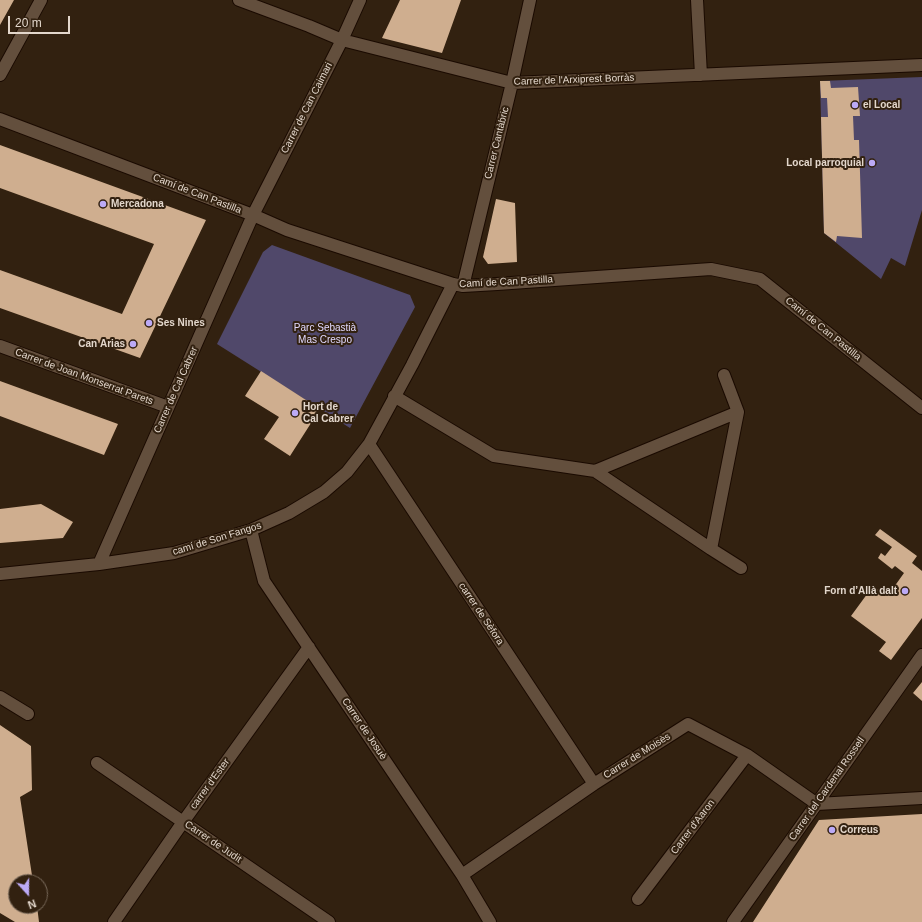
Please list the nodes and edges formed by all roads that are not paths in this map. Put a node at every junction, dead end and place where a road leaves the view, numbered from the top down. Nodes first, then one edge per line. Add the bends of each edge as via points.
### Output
1 (41, 0) edge
2 (239, 0) edge
3 (360, 0) edge
4 (530, 0) edge
5 (697, 0) edge
6 (342, 40) junction
7 (922, 65) edge
8 (0, 75) edge
9 (701, 75) junction
10 (512, 83) junction
11 (0, 119) edge
12 (253, 215) junction
13 (458, 285) junction
14 (0, 346) edge
15 (724, 376) dead end
16 (394, 396) junction
17 (168, 407) junction
18 (922, 408) edge
19 (738, 412) junction
20 (369, 444) junction
21 (595, 471) junction
22 (251, 530) junction
23 (711, 549) junction
24 (99, 564) junction
25 (741, 568) dead end
26 (0, 574) edge
27 (309, 647) junction
28 (922, 655) edge
29 (0, 697) edge
30 (28, 714) dead end
31 (747, 755) junction
32 (97, 763) dead end
33 (594, 784) junction
34 (922, 798) edge
35 (817, 804) junction
36 (183, 822) junction
37 (462, 875) junction
38 (638, 899) dead end
39 (114, 922) edge
40 (329, 922) edge
41 (490, 922) edge
42 (733, 922) edge

1 - 8 street
2 - 6 street, Carrer de l'Arxiprest Borràs
3 - 6 street, Carrer de Can Caimari
4 - 10 street, Carrer Cantàbric
5 - 9 street
6 - 10 street, Carrer de l'Arxiprest Borràs
6 - 12 street, Carrer de Can Caimari
7 - 9 street, Carrer de l'Arxiprest Borràs
9 - 10 street, Carrer de l'Arxiprest Borràs
10 - 13 street, Carrer Cantàbric
11 - 12 street, Camí de Can Pastilla
12 - 13 street, Camí de Can Pastilla via 287,230
12 - 17 street, Carrer de Cal Cabrer
13 - 16 street, camí de Son Fangos
13 - 18 street, Camí de Can Pastilla via 711,268 760,279
14 - 17 street, Carrer de Joan Monserrat Parets
15 - 19 street
16 - 20 street, camí de Son Fangos
16 - 21 street via 494,456
17 - 24 street, Carrer de Cal Cabrer
19 - 21 street
19 - 23 street
20 - 22 street, camí de Son Fangos via 347,472 324,492 289,513
20 - 33 street, carrer de Sèfora
21 - 23 street
22 - 24 street, camí de Son Fangos via 174,552
22 - 27 street, Carrer de Josuè via 264,581
23 - 25 street
24 - 26 street, camí de Son Fangos
27 - 36 street, carrer d'Ester
27 - 37 street, Carrer de Josuè
28 - 35 street, Carrer del Cardenal Rossell
29 - 30 street
31 - 33 street, Carrer de Moisès via 688,724
31 - 35 street, Carrer de Moisès
31 - 38 street, Carrer d'Aaron
32 - 36 street, Carrer de Judit
33 - 37 street, Carrer de Moisès
34 - 35 street
35 - 42 street, Carrer del Cardenal Rossell
36 - 39 street, carrer d'Ester
36 - 40 street, Carrer de Judit
37 - 41 street, Carrer de Josuè

